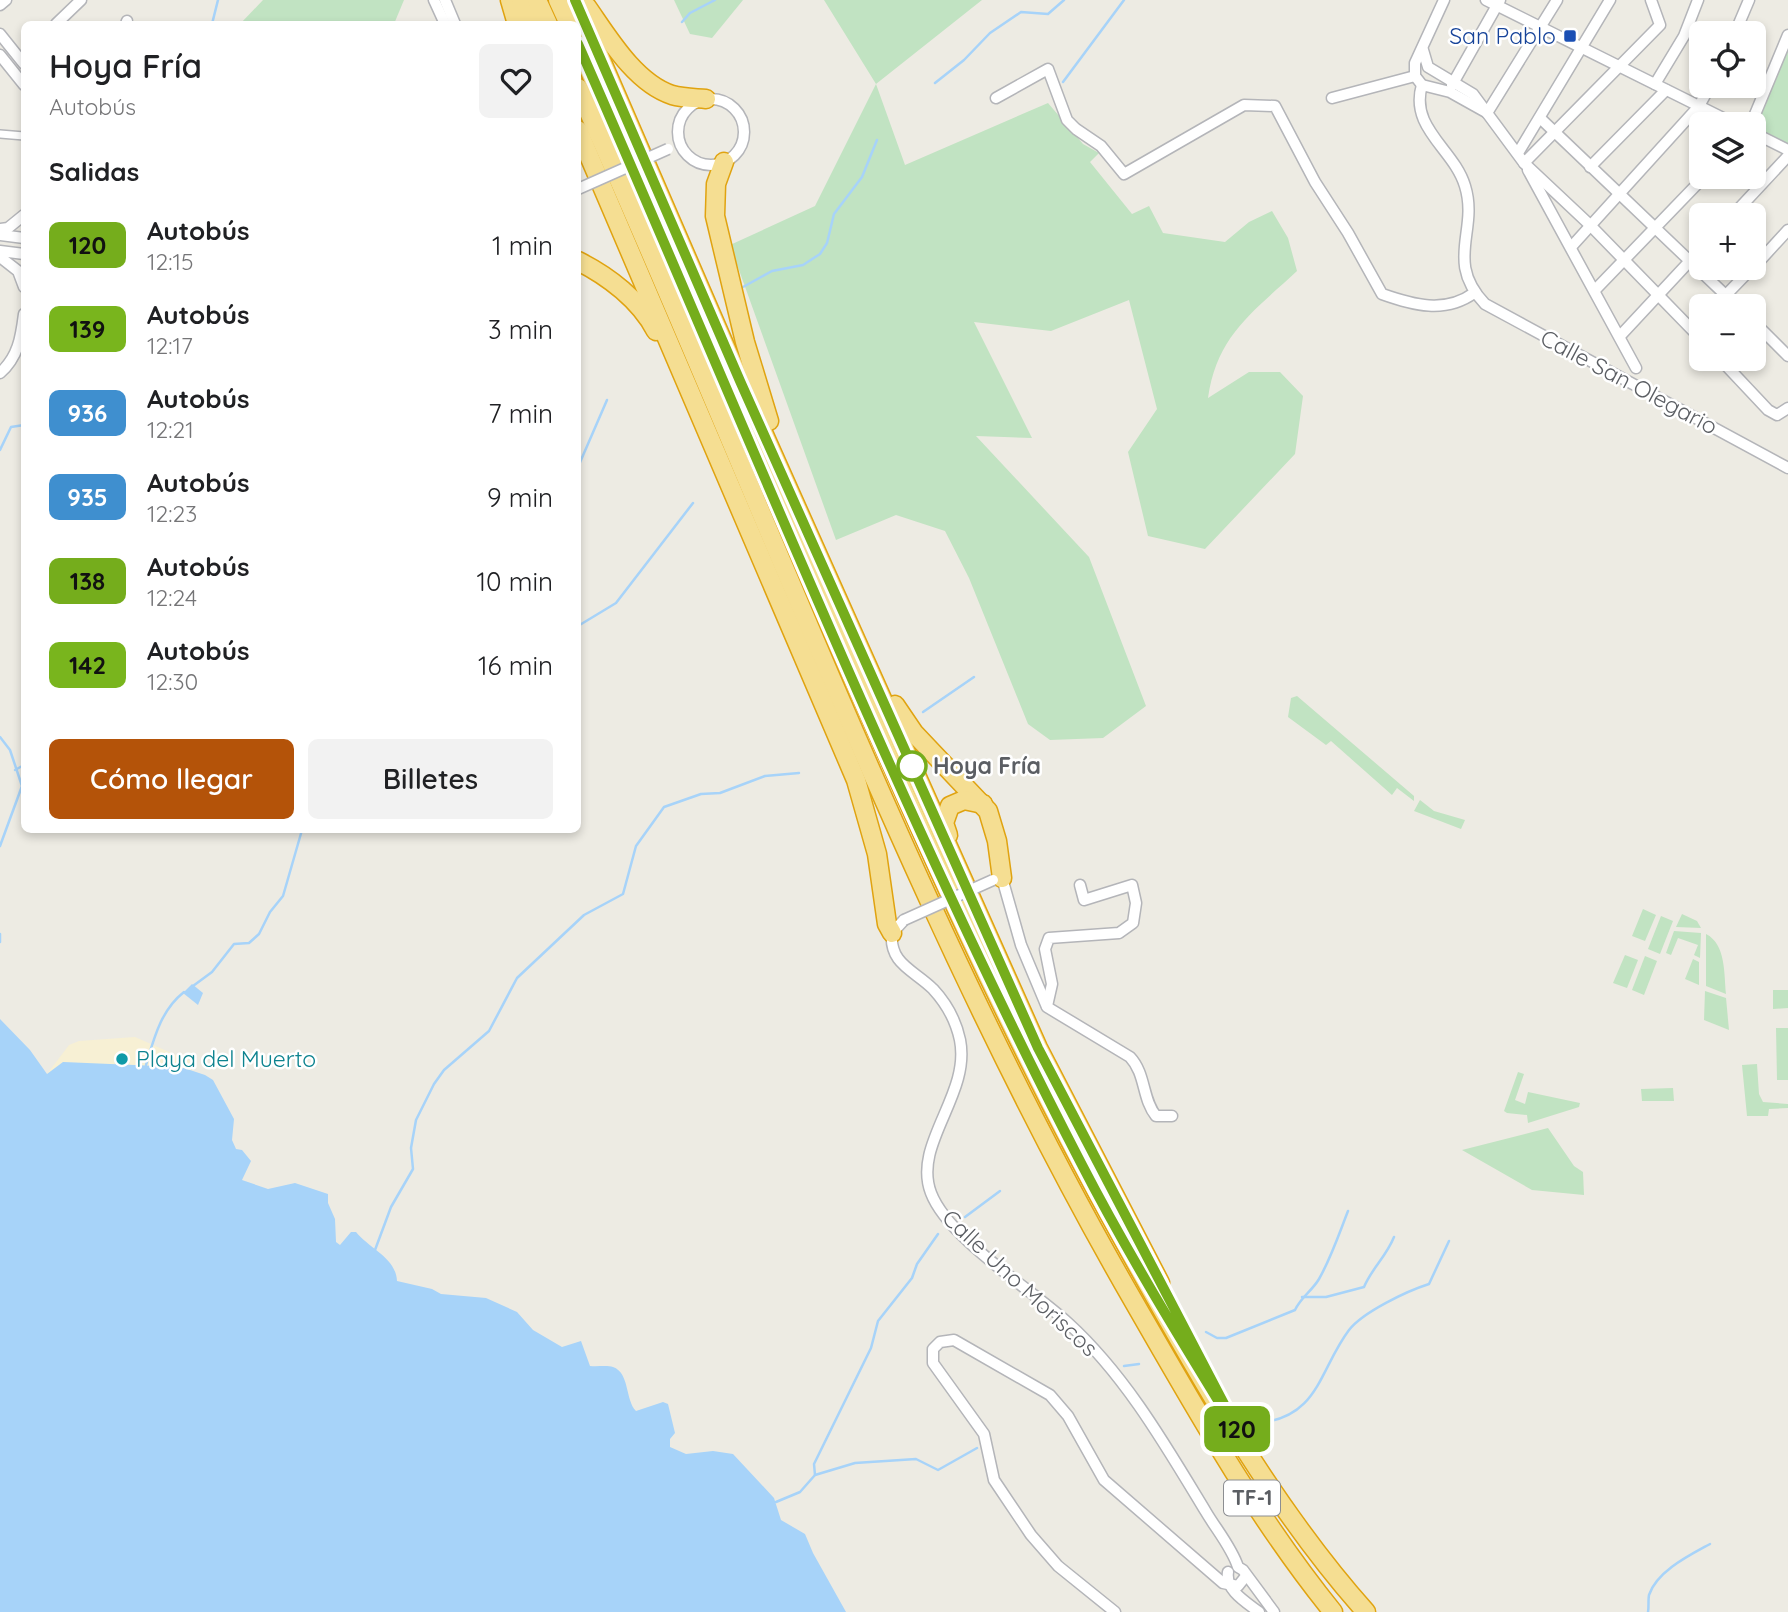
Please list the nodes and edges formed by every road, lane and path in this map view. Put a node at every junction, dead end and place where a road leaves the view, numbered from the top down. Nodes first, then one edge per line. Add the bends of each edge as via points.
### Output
1 (6, 0) edge
2 (81, 0) edge
3 (434, 0) edge
4 (445, 0) edge
5 (510, 0) edge
6 (521, 0) edge
7 (537, 0) edge
8 (558, 0) edge
9 (575, 0) edge
10 (583, 0) edge
11 (1444, 0) edge
12 (1486, 0) edge
13 (1557, 0) edge
14 (1610, 0) edge
15 (1651, 0) edge
16 (1698, 0) edge
17 (1749, 0) edge
18 (1499, 3) edge
19 (0, 5) edge
20 (59, 21) edge
21 (444, 21) edge
22 (454, 21) edge
23 (516, 21) edge
24 (532, 21) edge
25 (547, 21) edge
26 (568, 21) edge
27 (1740, 21) edge
28 (1540, 28) junction
29 (0, 34) edge
30 (1788, 36) edge
31 (1582, 48) junction
32 (1423, 50) junction
33 (581, 51) edge
34 (0, 53) edge
35 (21, 55) edge
36 (21, 56) edge
37 (1428, 67) junction
38 (1621, 67) junction
39 (1418, 77) junction
40 (21, 80) edge
41 (1454, 80) junction
42 (1655, 84) junction
43 (1666, 90) junction
44 (1450, 92) junction
45 (581, 95) edge
46 (996, 98) dead end
47 (1703, 98) edge
48 (706, 99) junction
49 (1332, 99) dead end
50 (1699, 106) junction
51 (1711, 112) edge
52 (1756, 112) edge
53 (1487, 113) junction
54 (1540, 118) junction
55 (1554, 131) junction
56 (0, 134) edge
57 (21, 136) edge
58 (581, 137) edge
59 (1766, 139) edge
60 (680, 144) junction
61 (1788, 150) edge
62 (1518, 153) junction
63 (1788, 156) edge
64 (724, 162) junction
65 (1524, 163) junction
66 (1590, 167) junction
67 (581, 188) edge
68 (1693, 189) edge
69 (1555, 191) junction
70 (1619, 193) junction
71 (1546, 199) junction
72 (1744, 203) edge
73 (21, 217) edge
74 (1590, 225) junction
75 (1656, 228) junction
76 (0, 229) edge
77 (1788, 230) edge
78 (0, 235) edge
79 (21, 238) edge
80 (1572, 246) junction
81 (0, 251) edge
82 (1766, 253) edge
83 (21, 254) edge
84 (0, 257) edge
85 (1689, 258) edge
86 (1623, 259) junction
87 (1689, 262) edge
88 (581, 263) edge
89 (21, 278) edge
90 (1711, 280) edge
91 (1740, 280) edge
92 (1596, 289) junction
93 (1474, 293) junction
94 (1659, 294) junction
95 (1725, 294) edge
96 (1727, 294) edge
97 (1689, 326) edge
98 (1766, 334) edge
99 (1620, 336) junction
100 (21, 341) edge
101 (1788, 356) edge
102 (1636, 368) dead end
103 (1731, 371) edge
104 (0, 373) edge
105 (696, 408) junction
106 (1787, 409) edge
107 (1788, 468) edge
108 (789, 488) junction
109 (737, 499) junction
110 (804, 612) junction
111 (869, 663) junction
112 (983, 804) junction
113 (960, 874) junction
114 (998, 879) junction
115 (1080, 885) dead end
116 (898, 926) junction
117 (1047, 1007) junction
118 (1172, 1116) dead end
119 (1246, 1446) junction
120 (1208, 1568) junction
121 (1233, 1569) junction
122 (1246, 1576) junction
123 (1230, 1584) junction
124 (1115, 1612) edge
125 (1259, 1612) edge
126 (1274, 1612) edge
127 (1332, 1612) edge
128 (1366, 1612) edge

1 - 19 street
2 - 20 street
3 - 21 street
4 - 22 street
5 - 23 highway
6 - 24 highway
7 - 25 highway
8 - 26 highway
9 - 108 highway
10 - 48 highway via 643,76 671,94
11 - 32 street
12 - 18 street
13 - 28 street
14 - 31 street
15 - 38 street via 1660,25
16 - 42 street via 1684,36
17 - 27 street
18 - 28 street
18 - 41 street
28 - 31 street
28 - 53 street
29 - 35 street
30 - 52 street
31 - 38 street
31 - 54 street
32 - 37 street
32 - 39 street via 1415,63
33 - 119 highway, TF-1 via 995,992 1096,1190
34 - 36 street
34 - 40 street
37 - 39 street
37 - 41 street, Calle San Olegario
38 - 42 street
38 - 55 street
39 - 44 street
39 - 49 street
39 - 93 street via 1422,119 1468,195 1463,265
41 - 44 street
41 - 53 street, Calle San Olegario via 1473,94
42 - 43 street
43 - 50 street
43 - 66 street
44 - 53 street
45 - 110 highway, TF-1
46 - 93 street via 1048,69 1067,120 1128,174 1244,105 1275,106 1382,294 1433,307 1455,304
47 - 50 street
48 - 60 street via 682,115
48 - 64 street via 725,102 742,123 738,151
50 - 51 street
50 - 70 street
53 - 62 street, Calle San Olegario
54 - 55 street
54 - 62 street
55 - 65 street
55 - 66 street
56 - 57 street
58 - 105 highway
59 - 61 street
60 - 64 street via 698,163
60 - 67 street, bridge
62 - 65 street, Calle San Olegario
63 - 72 street
64 - 108 highway via 716,184 715,216 745,342
65 - 69 street
65 - 71 street, Calle San Olegario
66 - 70 street
68 - 75 street
69 - 71 street
69 - 74 street
70 - 74 street
70 - 75 street
71 - 80 street, Calle San Olegario
73 - 76 street
74 - 80 street
74 - 86 street
75 - 85 street
75 - 86 street
77 - 82 street
78 - 79 street
80 - 92 street, Calle San Olegario
81 - 83 street
84 - 89 street
86 - 92 street
86 - 94 street
87 - 94 street
88 - 105 highway via 622,290 652,323
90 - 95 street
91 - 96 street
92 - 99 street, Calle San Olegario
93 - 107 street, Calle San Olegario via 1485,304
94 - 97 street
94 - 99 street
98 - 101 street
99 - 102 street, Calle San Olegario
100 - 104 street via 11,363
103 - 106 street via 1768,410 1777,415
105 - 109 highway
108 - 111 highway
109 - 110 highway
109 - 116 highway via 856,780 871,830 887,924
110 - 127 highway, TF-1 via 960,965 1063,1174 1178,1380 1245,1488
111 - 112 highway via 914,733
111 - 113 highway
112 - 113 highway via 957,801 946,813 946,831
112 - 114 highway via 994,829
113 - 119 highway via 1038,1048
114 - 116 street, bridge
114 - 117 street
115 - 117 street via 1084,900 1132,885 1136,903 1133,923 1119,933 1049,939 1045,949 1052,984
116 - 121 street, Calle Uno Moriscos via 893,951 897,960 941,999 960,1041 959,1082 930,1161 929,1189 935,1204 954,1227 1068,1323 1111,1369 1185,1476
117 - 118 street via 1130,1057 1139,1066 1150,1109 1156,1116
119 - 128 highway, TF-1 via 1309,1540
120 - 121 street via 1221,1574
120 - 123 street
120 - 124 street via 1104,1480 1068,1416 1050,1395 954,1340 940,1342 933,1349 933,1363 984,1434 1000,1491 1050,1558
121 - 122 street, Calle Uno Moriscos
121 - 123 street
122 - 123 street via 1241,1585
122 - 126 street, Calle Uno Moriscos
123 - 125 street

